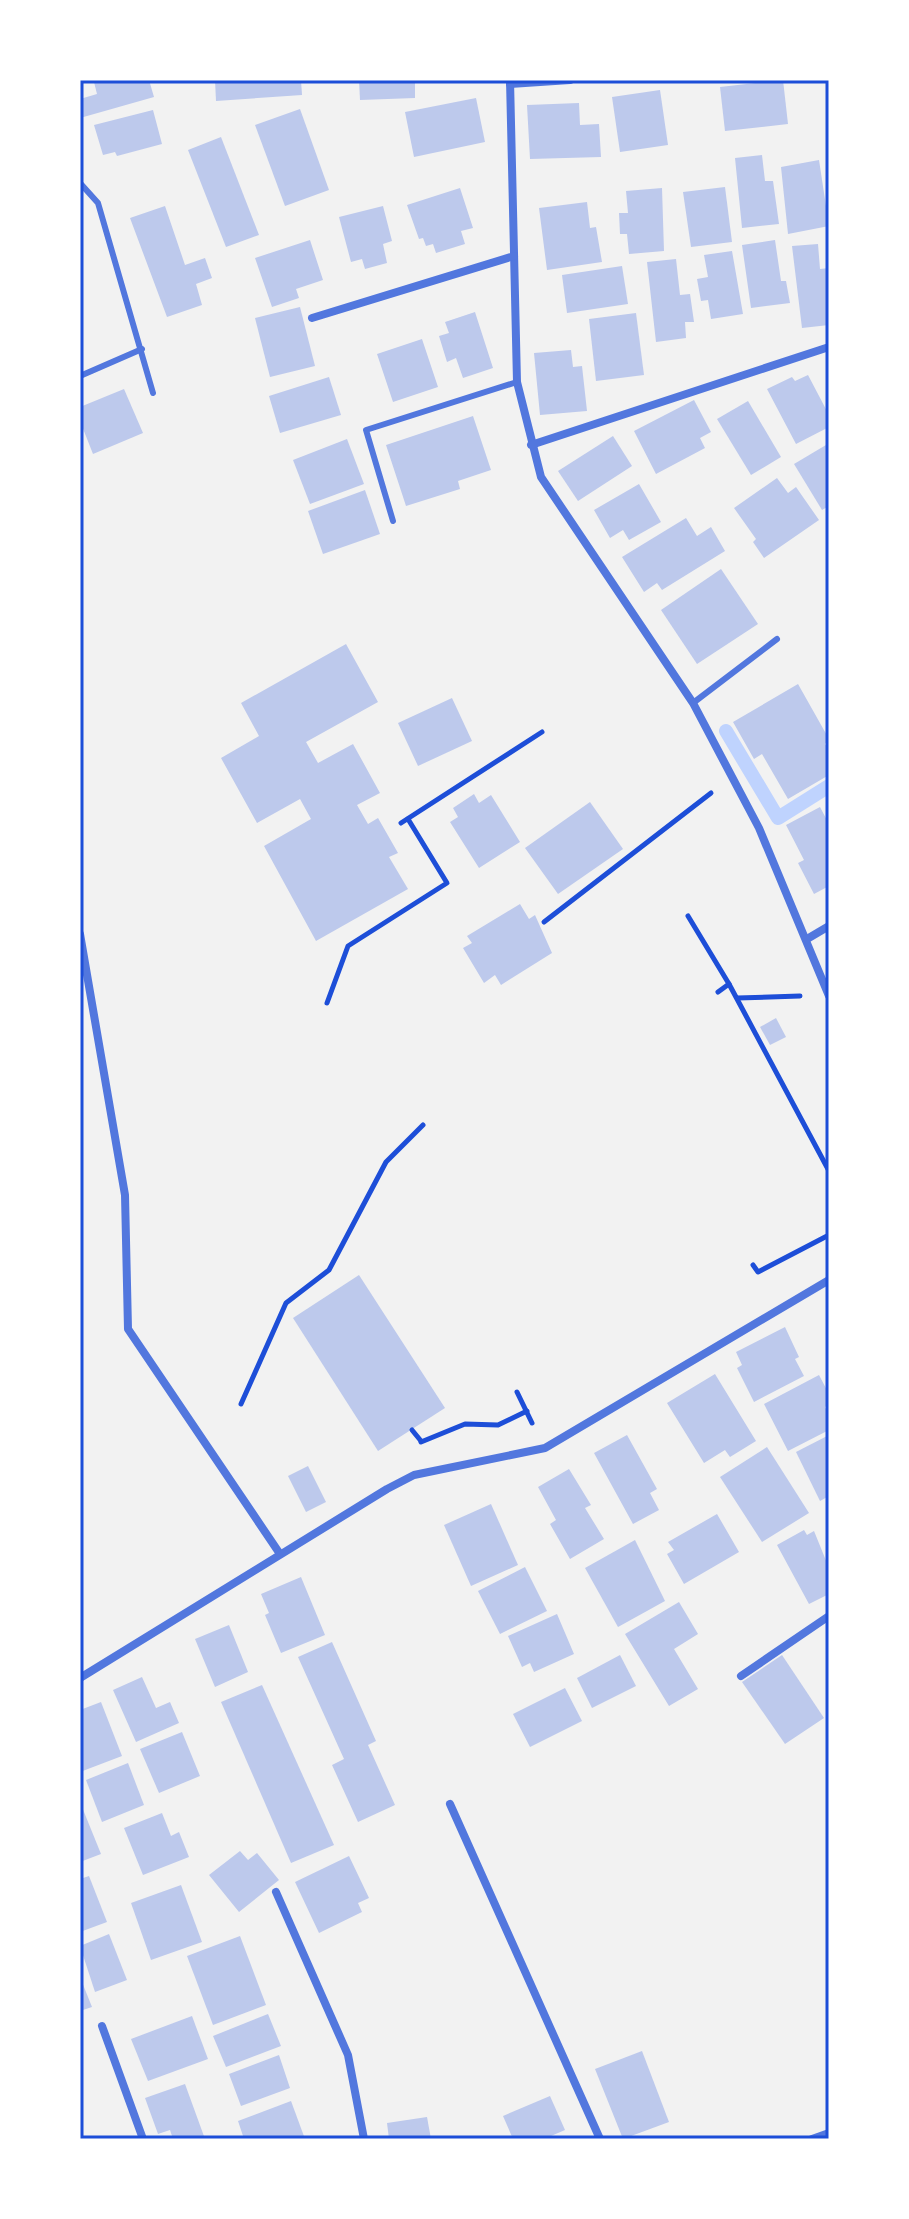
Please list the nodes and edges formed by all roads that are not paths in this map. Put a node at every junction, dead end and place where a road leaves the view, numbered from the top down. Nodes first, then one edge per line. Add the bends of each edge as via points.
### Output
1 (570, 80) edge
2 (510, 82) edge
3 (80, 183) edge
4 (514, 256) junction
5 (312, 318) dead end
6 (829, 347) edge
7 (142, 349) junction
8 (80, 376) edge
9 (517, 382) junction
10 (153, 393) dead end
11 (531, 445) junction
12 (393, 521) dead end
13 (777, 639) dead end
14 (693, 703) junction
15 (829, 926) edge
16 (80, 934) edge
17 (807, 939) junction
18 (829, 996) edge
19 (829, 1280) edge
20 (280, 1554) junction
21 (829, 1616) edge
22 (741, 1676) dead end
23 (80, 1678) edge
24 (450, 1804) dead end
25 (276, 1892) dead end
26 (102, 2026) dead end
27 (829, 2133) edge
28 (143, 2139) edge
29 (364, 2139) edge
30 (600, 2139) edge
31 (812, 2139) edge

1 - 2 street
2 - 4 street
3 - 7 lane via 98,203
4 - 5 street
4 - 9 street
6 - 11 street
7 - 8 lane
7 - 10 lane
9 - 11 street
9 - 12 lane via 366,430
11 - 14 street via 541,477
13 - 14 lane
14 - 17 street via 759,828
15 - 17 street
16 - 20 street via 125,1195 128,1329
17 - 18 street
19 - 20 street via 545,1448 414,1475
20 - 23 street
21 - 22 street
24 - 30 street
25 - 29 street via 348,2055
26 - 28 street
27 - 31 street

